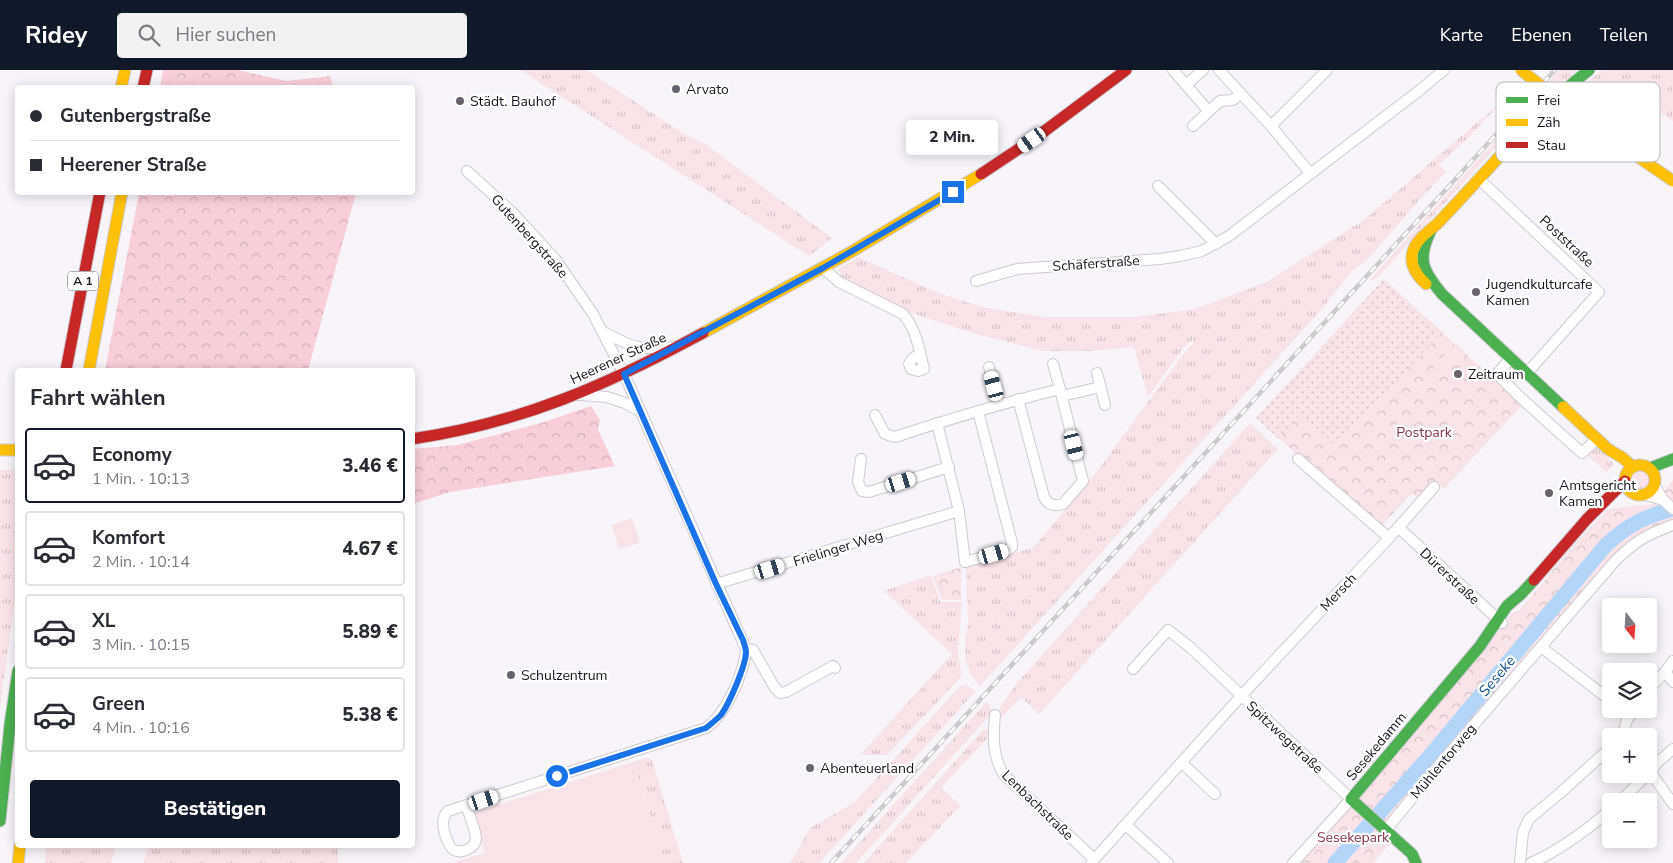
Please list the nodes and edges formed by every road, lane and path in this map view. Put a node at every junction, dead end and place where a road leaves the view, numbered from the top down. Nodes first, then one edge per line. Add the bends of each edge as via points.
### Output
1 (124, 70) edge
2 (147, 70) edge
3 (1126, 70) edge
4 (1172, 70) edge
5 (1203, 70) edge
6 (1219, 70) edge
7 (1327, 70) edge
8 (1444, 70) edge
9 (1521, 70) edge
10 (1536, 70) edge
11 (1589, 70) edge
12 (1536, 82) edge
13 (1551, 82) edge
14 (1574, 82) edge
15 (122, 85) edge
16 (144, 85) edge
17 (1186, 85) junction
18 (1240, 94) junction
19 (1205, 107) dead end
20 (1193, 126) dead end
21 (1271, 126) junction
22 (1496, 159) edge
23 (1660, 160) edge
24 (1645, 162) edge
25 (1673, 169) edge
26 (467, 171) dead end
27 (1310, 174) junction
28 (1478, 178) junction
29 (1673, 181) edge
30 (1158, 186) dead end
31 (99, 195) edge
32 (121, 195) edge
33 (1216, 244) junction
34 (823, 268) junction
35 (976, 281) dead end
36 (603, 332) junction
37 (678, 346) junction
38 (920, 354) dead end
39 (1510, 358) junction
40 (1053, 364) dead end
41 (989, 367) dead end
42 (66, 368) edge
43 (89, 368) edge
44 (1097, 373) dead end
45 (1527, 373) junction
46 (624, 374) junction
47 (1100, 386) junction
48 (1061, 393) junction
49 (575, 395) junction
50 (1018, 400) junction
51 (999, 404) junction
52 (1105, 405) dead end
53 (640, 411) junction
54 (978, 411) junction
55 (875, 415) dead end
56 (938, 423) junction
57 (415, 439) edge
58 (1597, 439) junction
59 (0, 450) edge
60 (15, 450) edge
61 (861, 459) dead end
62 (1298, 459) dead end
63 (1673, 460) edge
64 (949, 468) junction
65 (1650, 468) junction
66 (1673, 468) edge
67 (1628, 474) junction
68 (1655, 482) junction
69 (1434, 487) dead end
70 (1632, 493) junction
71 (1646, 495) junction
72 (1663, 500) junction
73 (1603, 504) junction
74 (1673, 510) edge
75 (959, 511) junction
76 (1673, 524) edge
77 (1398, 527) junction
78 (1389, 538) junction
79 (716, 584) junction
80 (1500, 621) junction
81 (1540, 647) junction
82 (746, 649) junction
83 (1673, 661) edge
84 (834, 668) dead end
85 (1133, 668) dead end
86 (1665, 672) junction
87 (1657, 680) edge
88 (1673, 682) edge
89 (15, 690) edge
90 (1602, 694) edge
91 (1241, 696) junction
92 (995, 715) dead end
93 (1673, 749) edge
94 (1602, 755) edge
95 (1182, 763) junction
96 (1657, 763) edge
97 (1638, 783) edge
98 (1657, 783) edge
99 (1628, 793) edge
100 (1214, 794) dead end
101 (1351, 799) junction
102 (1673, 804) edge
103 (466, 805) dead end
104 (1602, 816) edge
105 (0, 821) edge
106 (1126, 825) junction
107 (1383, 827) junction
108 (20, 848) edge
109 (1093, 861) edge
110 (18, 863) edge
111 (1168, 863) edge
112 (1293, 863) edge
113 (1416, 863) edge
114 (1520, 863) edge
115 (1531, 863) edge

1 - 15 main road
2 - 16 main road
3 - 34 main road, Heerener Straße via 1008,157
4 - 17 street
5 - 17 street
6 - 18 street
7 - 21 street
8 - 27 street, Schäferstraße
9 - 12 main road, bridge
10 - 13 main road
11 - 14 main road
17 - 19 street
18 - 20 street via 1233,100 1220,101
18 - 21 street
21 - 27 street
22 - 28 main road
23 - 25 main road
24 - 29 main road, bridge
26 - 36 street, Gutenbergstraße via 514,214 556,260
27 - 33 street, Schäferstraße
28 - 39 main road via 1416,245 1413,263 1418,277 1442,294
28 - 45 street, Poststraße via 1600,292
30 - 33 street
31 - 42 main road, A 1
32 - 43 main road, A 1
33 - 35 street, Schäferstraße via 1202,251 1167,258 1017,268
34 - 37 main road, Heerener Straße
34 - 38 street via 840,282 903,314 916,336
36 - 37 street via 638,348
36 - 46 street, Gutenbergstraße
37 - 46 main road, Heerener Straße
39 - 45 main road
39 - 58 street via 1496,374 1522,399 1582,453
40 - 48 street
41 - 51 street
44 - 47 street
45 - 58 main road
46 - 49 main road, Heerener Straße
46 - 53 street, Gutenbergstraße
47 - 48 street
47 - 52 street
48 - 50 street
48 - 50 street via 1083,481 1067,501 1058,506 1048,503 1044,497
49 - 53 street via 607,397
49 - 57 main road, Heerener Straße via 500,421 455,433
50 - 51 street
51 - 54 street
53 - 79 street, Gutenbergstraße
54 - 56 street
54 - 75 street via 1012,547 965,562
55 - 56 street via 886,434 895,437
56 - 64 street
58 - 67 main road via 1623,458
59 - 60 main road
61 - 64 street via 858,482 862,491 870,492
62 - 78 street
63 - 65 main road
64 - 75 street
65 - 67 main road via 1641,465
65 - 68 main road
66 - 68 main road
67 - 70 main road via 1628,490
67 - 73 main road, Sesekedamm
68 - 71 main road via 1653,490
68 - 72 street
69 - 77 street, Mersch
70 - 71 main road
70 - 73 main road, Sesekedamm
71 - 72 street
72 - 74 street
73 - 80 main road, Sesekedamm via 1521,594 1512,612
75 - 79 street, Frielinger Weg
76 - 81 street, Mühlentorweg via 1634,542
77 - 78 street, Mersch
77 - 80 street, Dürerstraße
78 - 91 street, Mersch
79 - 82 street, Gutenbergstraße
80 - 101 main road, Sesekedamm via 1494,635 1480,646
81 - 90 street
81 - 107 street, Mühlentorweg
82 - 84 street, Gutenbergstraße via 753,650 780,693
82 - 103 street via 746,657 722,713 706,728
83 - 86 street
85 - 91 street via 1168,630
86 - 87 street
86 - 88 street
89 - 105 main road
91 - 95 street, Mersch
91 - 101 street, Spitzwegstraße
92 - 109 street, Lenbachstraße via 994,749 1004,775
93 - 96 street
94 - 114 street via 1529,819 1523,832
95 - 100 street
95 - 106 street, Mersch
97 - 99 street
98 - 102 street
101 - 107 main road
101 - 112 street, Sesekedamm
104 - 115 street
106 - 109 street, Mersch
106 - 111 street
107 - 113 main road via 1412,854
108 - 110 main road

